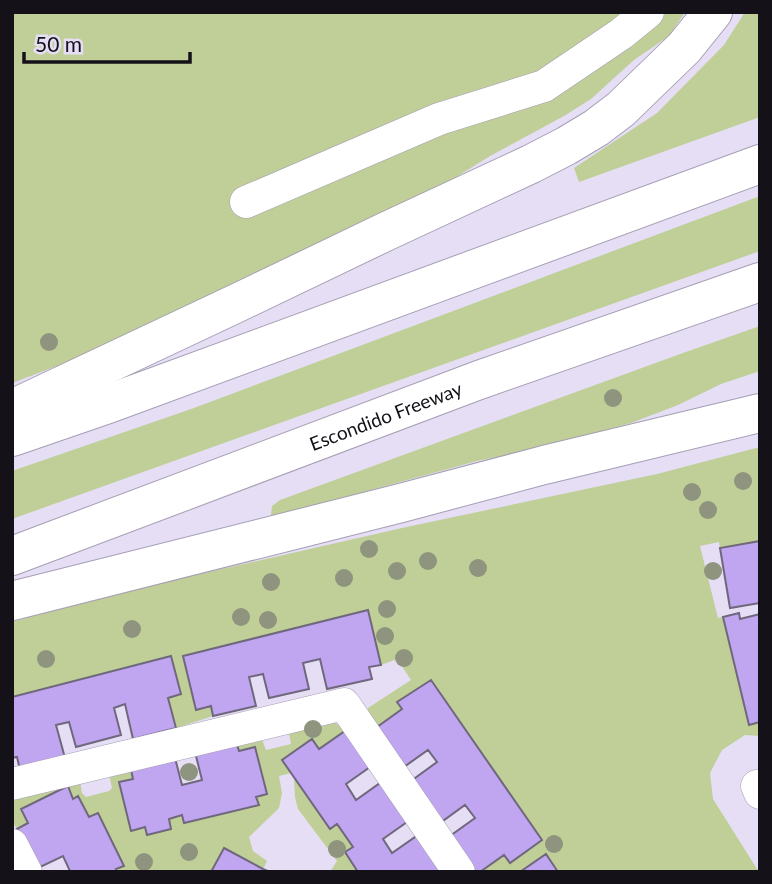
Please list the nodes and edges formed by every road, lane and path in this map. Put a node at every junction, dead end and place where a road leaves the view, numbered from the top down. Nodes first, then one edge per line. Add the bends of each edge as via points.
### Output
1 (648, 12) edge
2 (713, 12) edge
3 (760, 164) edge
4 (246, 202) dead end
5 (760, 282) edge
6 (12, 409) edge
7 (760, 413) edge
8 (12, 437) edge
9 (12, 556) edge
10 (12, 601) edge
11 (12, 783) edge
12 (12, 845) edge
13 (26, 872) edge
14 (459, 872) edge

1 - 4 lane via 544,86 439,119
2 - 6 highway via 684,48 621,109 566,146
3 - 8 highway
5 - 9 highway, Escondido Freeway via 479,380
7 - 10 highway
11 - 14 lane via 344,704
12 - 13 lane

